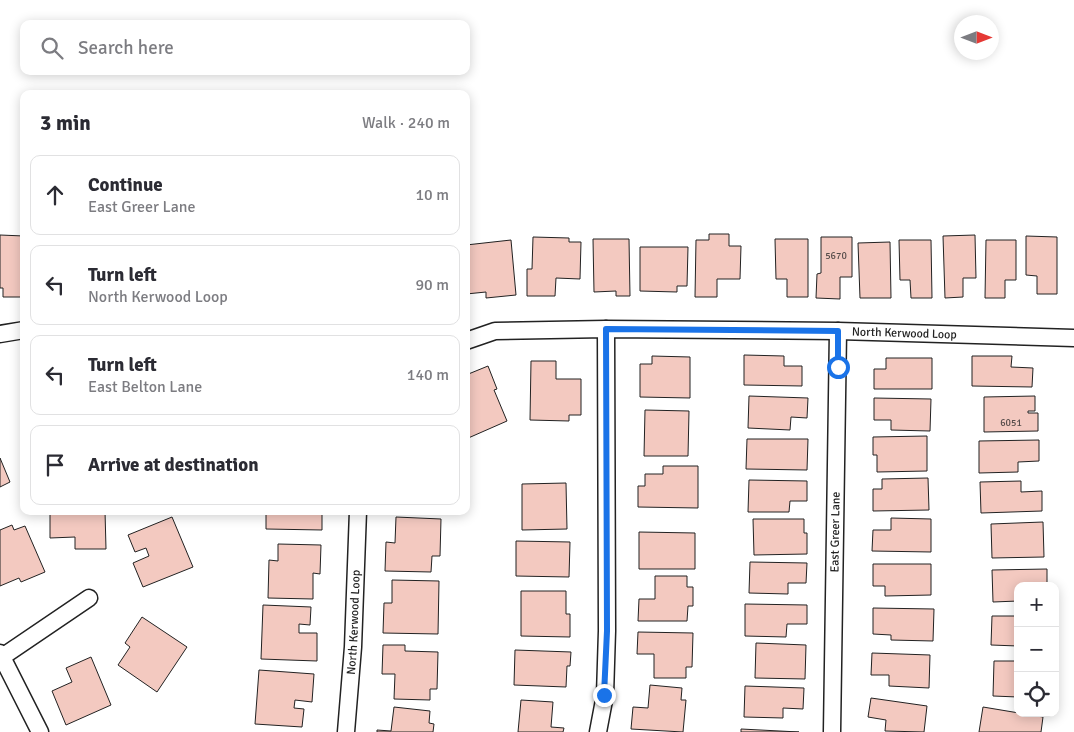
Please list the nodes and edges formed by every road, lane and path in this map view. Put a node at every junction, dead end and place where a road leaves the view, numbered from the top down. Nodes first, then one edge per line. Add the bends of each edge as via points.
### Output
1 (606, 329) junction
2 (20, 331) edge
3 (838, 331) junction
4 (0, 334) edge
5 (1074, 338) edge
6 (470, 340) edge
7 (358, 515) edge
8 (89, 598) dead end
9 (1, 655) edge
10 (40, 732) edge
11 (346, 732) edge
12 (598, 732) edge
13 (832, 732) edge

1 - 3 street, North Kerwood Loop
1 - 6 street, North Kerwood Loop via 494,332
1 - 12 street via 607,631 604,695
2 - 4 street
3 - 5 street, North Kerwood Loop
3 - 13 street, East Greer Lane
7 - 11 street, North Kerwood Loop
8 - 9 street
9 - 10 street

